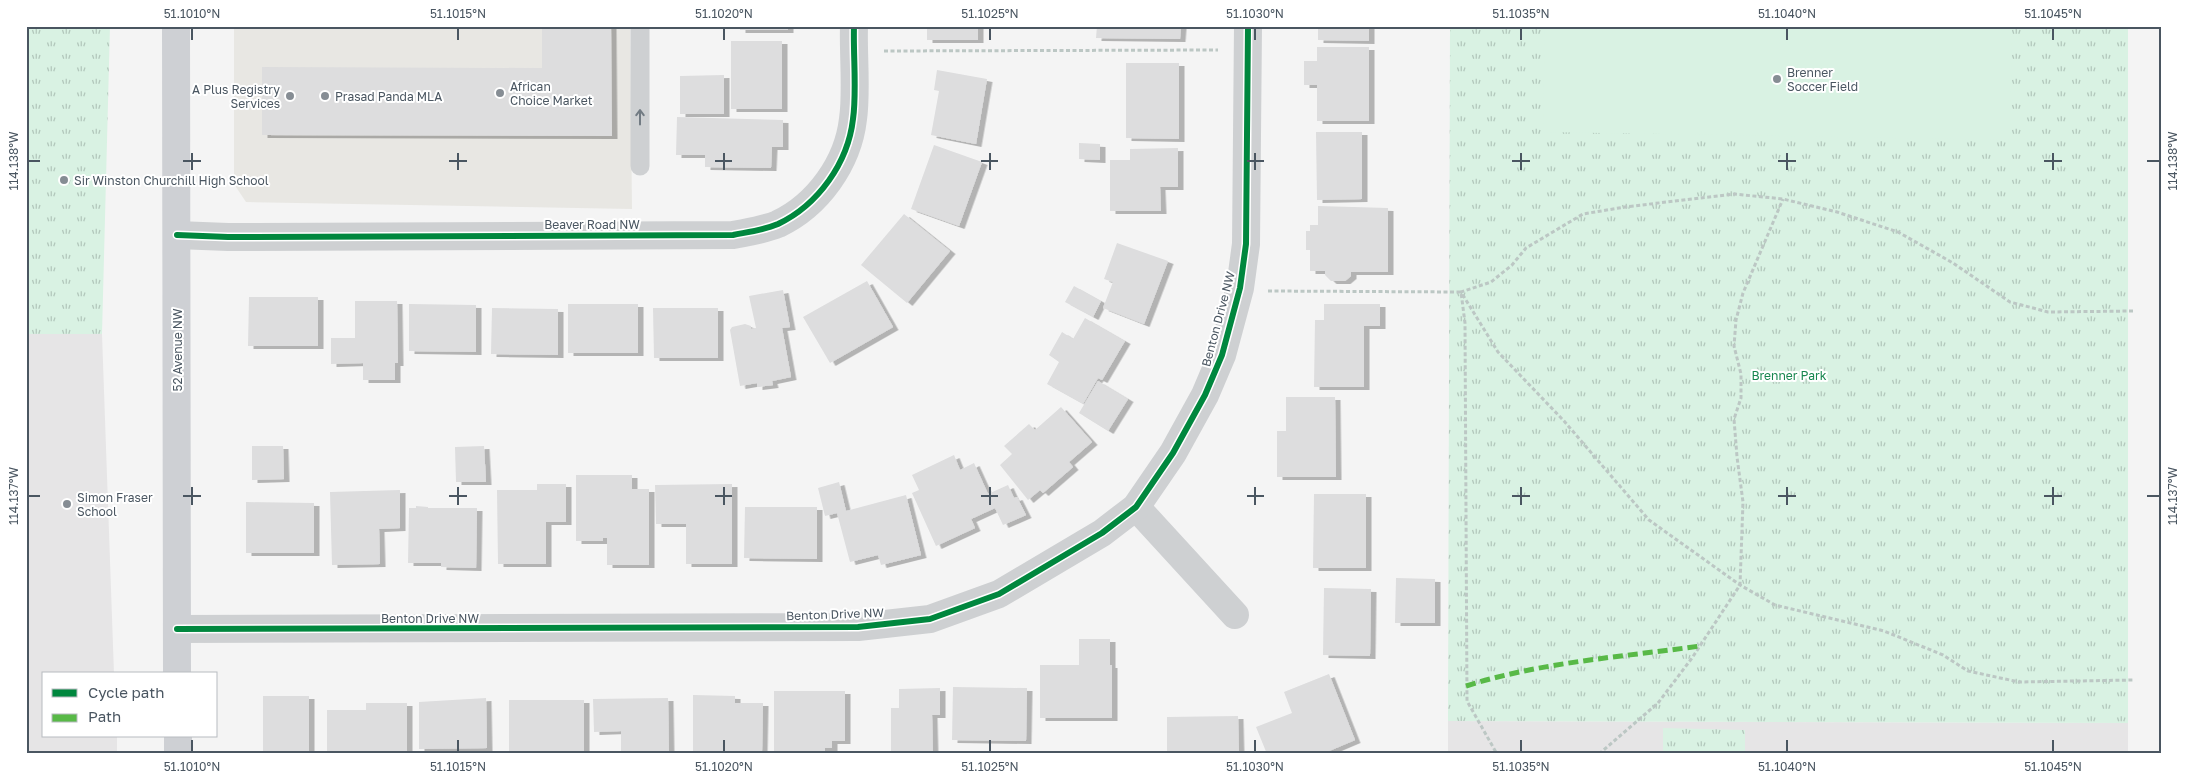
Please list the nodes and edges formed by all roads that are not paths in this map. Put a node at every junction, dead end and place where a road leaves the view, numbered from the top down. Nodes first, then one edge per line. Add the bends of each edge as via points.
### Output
1 (176, 26) edge
2 (640, 26) edge
3 (854, 38) edge
4 (1248, 38) edge
5 (640, 166) dead end
6 (177, 235) junction
7 (1136, 507) junction
8 (1235, 615) dead end
9 (177, 629) junction
10 (177, 672) edge
11 (178, 738) edge
12 (178, 754) edge

1 - 6 street, 52 Avenue NW
5 -> 2 lane
3 - 6 street, Beaver Road NW via 854,118 838,167 819,194 804,207 759,230 724,235
4 - 7 street, Benton Drive NW via 1246,244 1240,288 1222,354 1205,395 1173,453
6 - 9 street, 52 Avenue NW
7 - 8 street
7 - 9 street, Benton Drive NW via 1102,533 999,594 930,619 858,627
9 - 10 street, 52 Avenue NW
11 - 12 street

